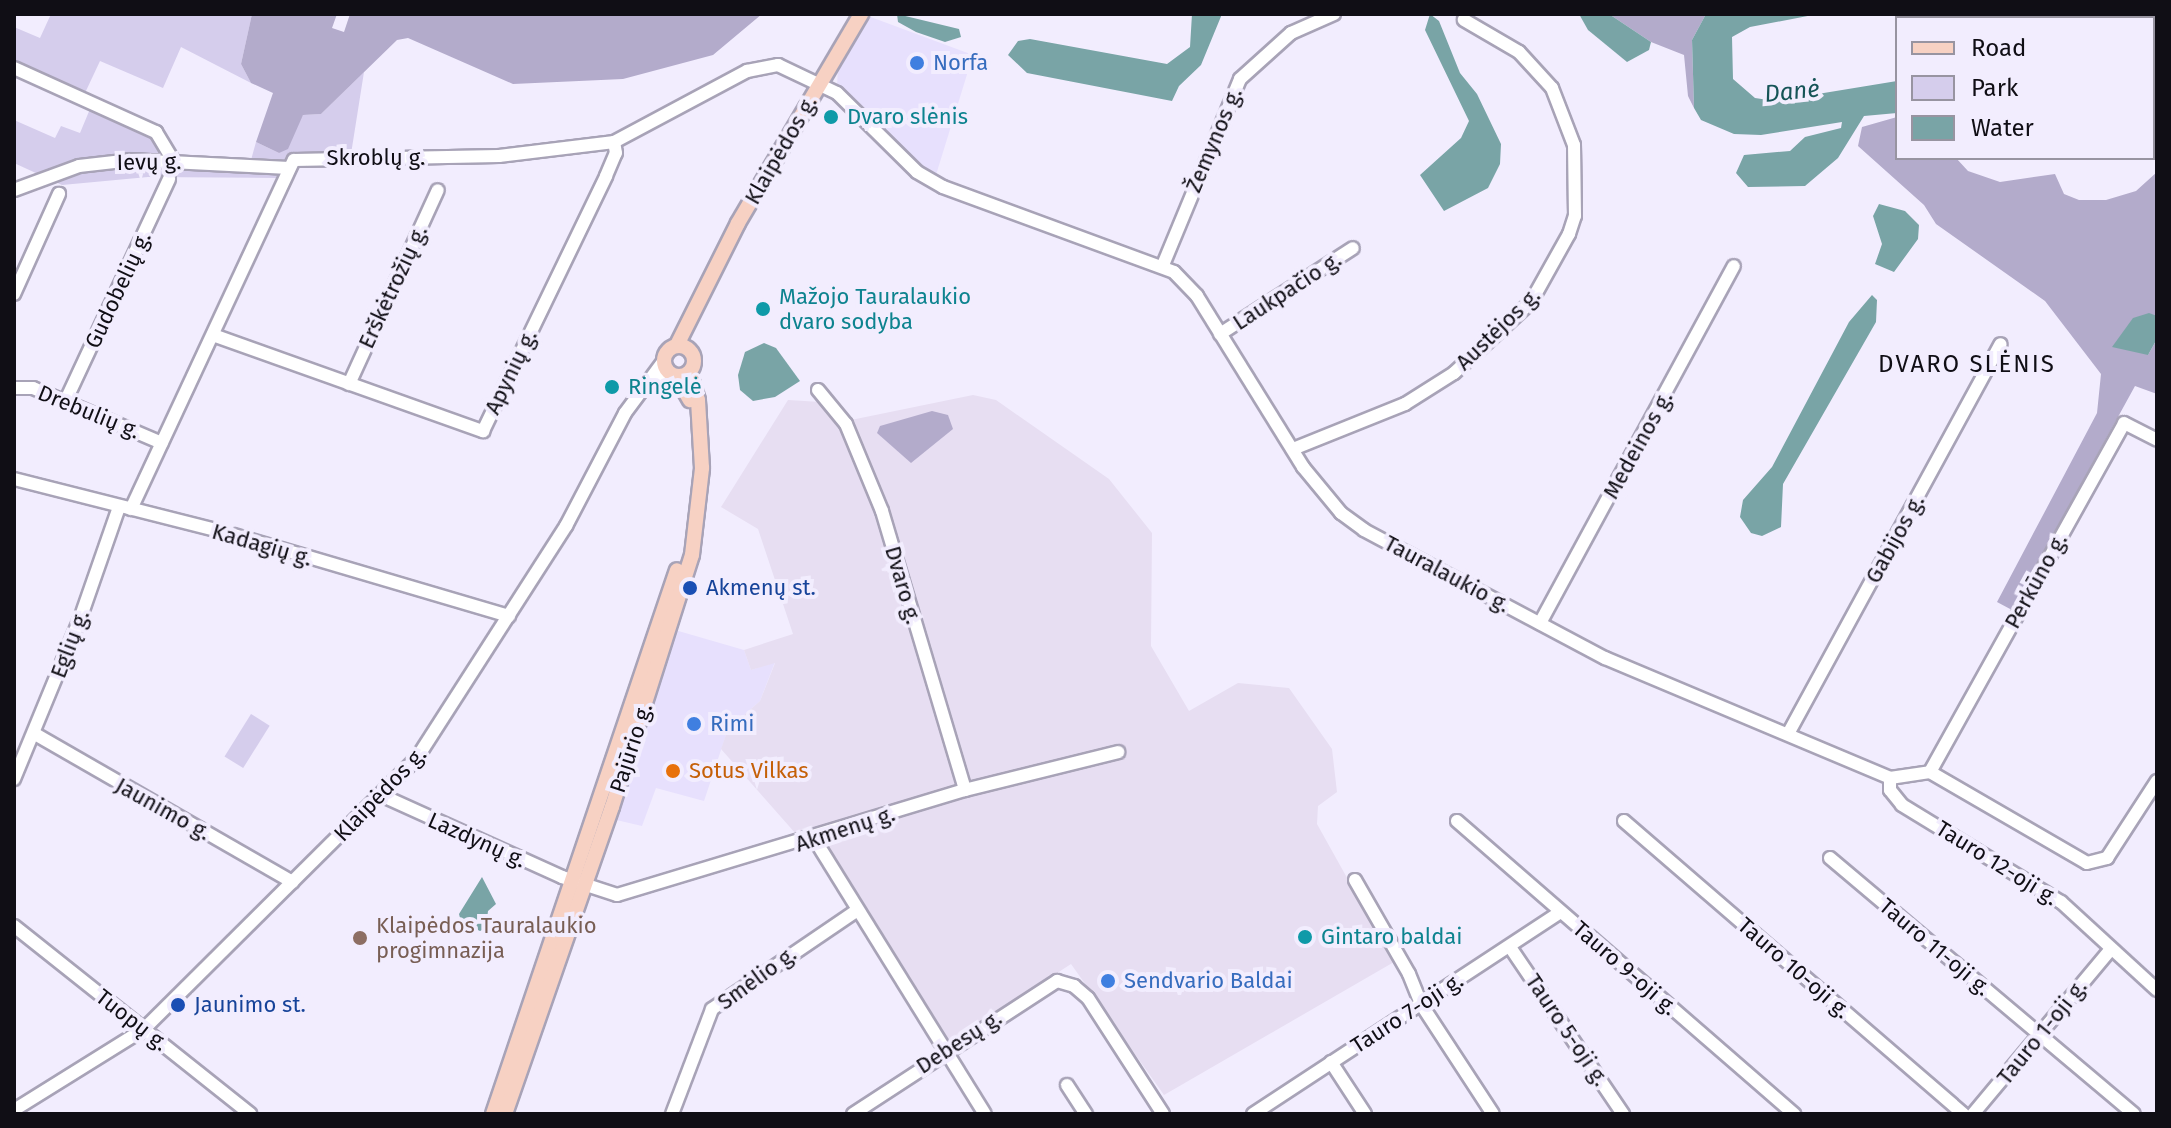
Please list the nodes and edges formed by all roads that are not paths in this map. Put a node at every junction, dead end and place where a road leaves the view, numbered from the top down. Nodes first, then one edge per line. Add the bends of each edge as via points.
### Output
1 (861, 14) edge
2 (1334, 14) edge
3 (1464, 20) dead end
4 (14, 68) edge
5 (820, 83) junction
6 (614, 142) junction
7 (172, 159) junction
8 (288, 168) junction
9 (169, 179) dead end
10 (14, 190) edge
11 (438, 190) dead end
12 (59, 194) dead end
13 (1353, 248) dead end
14 (1163, 265) junction
15 (1734, 266) dead end
16 (14, 294) edge
17 (1220, 334) junction
18 (213, 335) junction
19 (2001, 344) dead end
20 (684, 348) junction
21 (674, 371) junction
22 (349, 384) junction
23 (14, 388) edge
24 (818, 390) dead end
25 (66, 400) junction
26 (2157, 440) edge
27 (162, 443) junction
28 (1293, 449) junction
29 (14, 479) edge
30 (125, 508) junction
31 (509, 616) junction
32 (1540, 623) junction
33 (35, 734) junction
34 (1788, 734) junction
35 (1118, 752) dead end
36 (1930, 772) junction
37 (1890, 778) junction
38 (14, 779) edge
39 (2157, 781) edge
40 (965, 790) junction
41 (383, 796) junction
42 (1457, 821) dead end
43 (1624, 821) dead end
44 (815, 840) junction
45 (1830, 858) dead end
46 (1355, 880) dead end
47 (292, 882) junction
48 (578, 883) junction
49 (856, 911) junction
50 (1560, 912) junction
51 (14, 926) edge
52 (1510, 947) junction
53 (2110, 950) junction
54 (2157, 990) edge
55 (1421, 1004) junction
56 (144, 1029) junction
57 (2040, 1036) junction
58 (944, 1053) junction
59 (1331, 1062) junction
60 (1067, 1085) dead end
61 (14, 1110) edge
62 (250, 1114) edge
63 (493, 1114) edge
64 (505, 1114) edge
65 (672, 1114) edge
66 (853, 1114) edge
67 (985, 1114) edge
68 (1086, 1114) edge
69 (1163, 1114) edge
70 (1253, 1114) edge
71 (1365, 1114) edge
72 (1493, 1114) edge
73 (1623, 1114) edge
74 (1794, 1114) edge
75 (1963, 1114) edge
76 (1973, 1114) edge
77 (2134, 1114) edge

1 - 5 main road, Klaipėdos g.
2 - 14 street, Žemynos g. via 1291,33 1240,79
3 - 28 street, Austėjos g. via 1519,52 1552,88 1574,145 1575,216 1569,234 1531,302 1454,373 1405,404
4 - 7 street via 156,132
5 - 6 street, Skroblų g. via 778,65 758,68
5 - 14 street, Tauralaukio g. via 917,172 943,187
5 - 20 main road, Klaipėdos g. via 706,288
6 - 8 street, Skroblų g. via 487,156 302,157
6 - 22 street, Apynių g. via 616,153 606,176 483,431
7 - 8 street, Ievų g.
7 - 10 street, Ievų g. via 79,166
8 - 18 street
9 - 25 street, Gudobelių g.
11 - 22 street, Erškėtrožių g.
12 - 16 street
13 - 17 street, Laukpačio g.
14 - 17 street, Tauralaukio g. via 1187,284
15 - 32 street, Medeinos g.
17 - 28 street, Tauralaukio g.
18 - 22 street, Apynių g.
18 - 27 street
19 - 34 street, Gabijos g.
20 - 21 main road
20 - 21 main road via 669,349
21 - 31 street, Klaipėdos g. via 642,388
21 - 48 main road, Pajūrio g. via 693,410 696,479 689,535
23 - 25 street, Drebulių g. via 33,388
24 - 40 street, Dvaro g. via 846,424 882,511
25 - 27 street, Drebulių g.
26 - 36 street, Perkūno g. via 2124,423
27 - 30 street
28 - 32 street, Tauralaukio g. via 1322,494 1364,530
29 - 30 street, Kadagių g.
30 - 31 street, Kadagių g.
30 - 33 street, Eglių g.
31 - 41 street, Klaipėdos g. via 435,736
32 - 34 street, Tauralaukio g. via 1640,674
33 - 38 street, Eglių g.
33 - 47 street, Jaunimo g.
34 - 37 street, Tauralaukio g.
35 - 40 street, Akmenų g.
36 - 37 street
36 - 39 street via 2098,864
37 - 53 street, Tauro 12-oji g. via 1890,790 1902,805 2061,902
40 - 44 street, Akmenų g.
41 - 47 street, Klaipėdos g.
41 - 48 street, Lazdynų g.
42 - 50 street, Tauro 9-oji g.
43 - 75 street, Tauro 10-oji g.
44 - 48 street, Akmenų g. via 639,891 607,894
44 - 49 street
45 - 57 street, Tauro 11-oji g.
46 - 55 street
47 - 56 street, Klaipėdos g.
48 - 63 main road, Pajūrio g.
48 - 64 main road, Pajūrio g.
49 - 58 street
49 - 65 street, Smėlio g. via 712,1009
50 - 52 street, Tauro 7-oji g.
50 - 74 street, Tauro 9-oji g.
51 - 56 street, Tuopų g.
52 - 55 street, Tauro 7-oji g.
52 - 73 street, Tauro 5-oji g.
53 - 54 street, Tauro 12-oji g.
53 - 57 street, Tauro 1-oji g.
55 - 59 street, Tauro 7-oji g.
55 - 72 street
56 - 61 street, Klaipėdos g.
56 - 62 street, Tuopų g.
57 - 76 street, Tauro 1-oji g.
57 - 77 street, Tauro 11-oji g.
58 - 66 street, Debesų g.
58 - 67 street
58 - 69 street, Debesų g. via 1052,982 1069,983 1088,998
59 - 70 street, Tauro 7-oji g.
59 - 71 street
60 - 68 street

